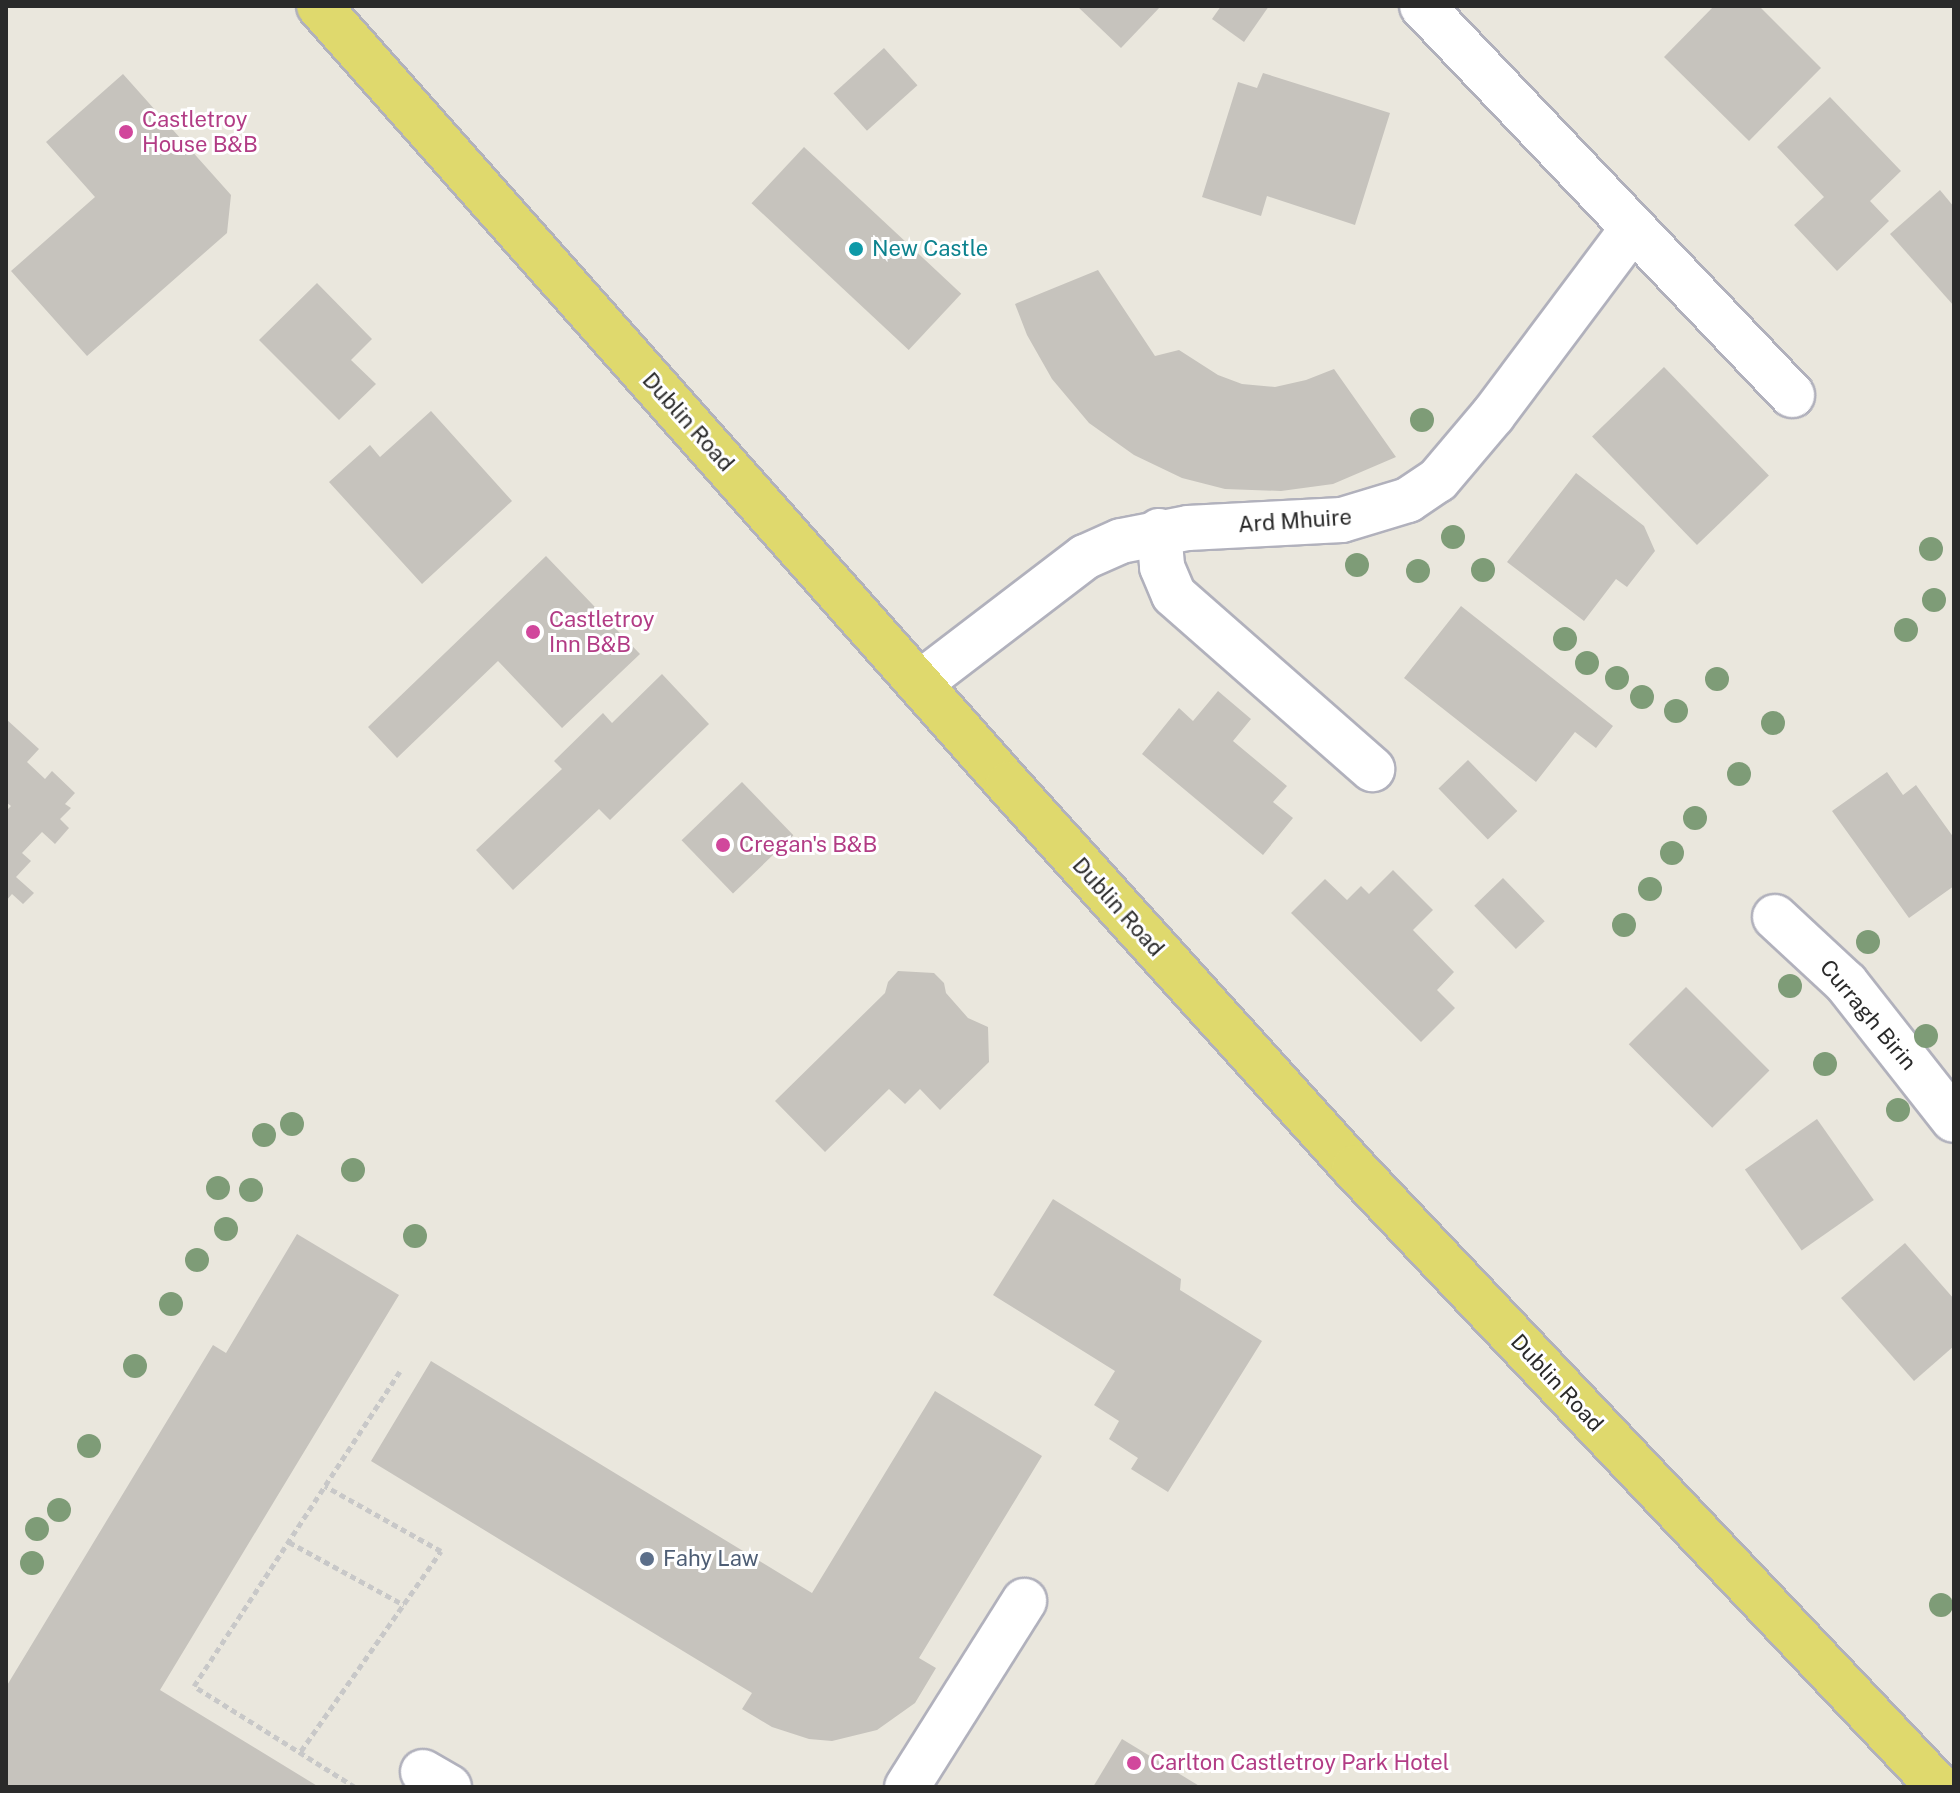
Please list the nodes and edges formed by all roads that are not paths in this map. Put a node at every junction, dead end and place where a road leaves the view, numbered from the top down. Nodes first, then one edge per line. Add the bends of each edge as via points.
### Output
1 (319, 6) edge
2 (1422, 6) edge
3 (1632, 229) junction
4 (1792, 395) dead end
5 (1159, 531) junction
6 (920, 683) junction
7 (1372, 769) dead end
8 (1775, 917) dead end
9 (1954, 1120) edge
10 (1024, 1601) dead end
11 (907, 1787) edge
12 (1939, 1787) edge

1 - 6 main road, Dublin Road
2 - 3 street
3 - 4 street
3 - 5 street, Ard Mhuire via 1493,415 1438,480 1408,500 1342,520
5 - 6 street, Ard Mhuire via 1085,557
5 - 7 street via 1162,567 1174,595
6 - 12 main road, Dublin Road via 1354,1168
8 - 9 street, Curragh Birin via 1846,983
10 - 11 street

